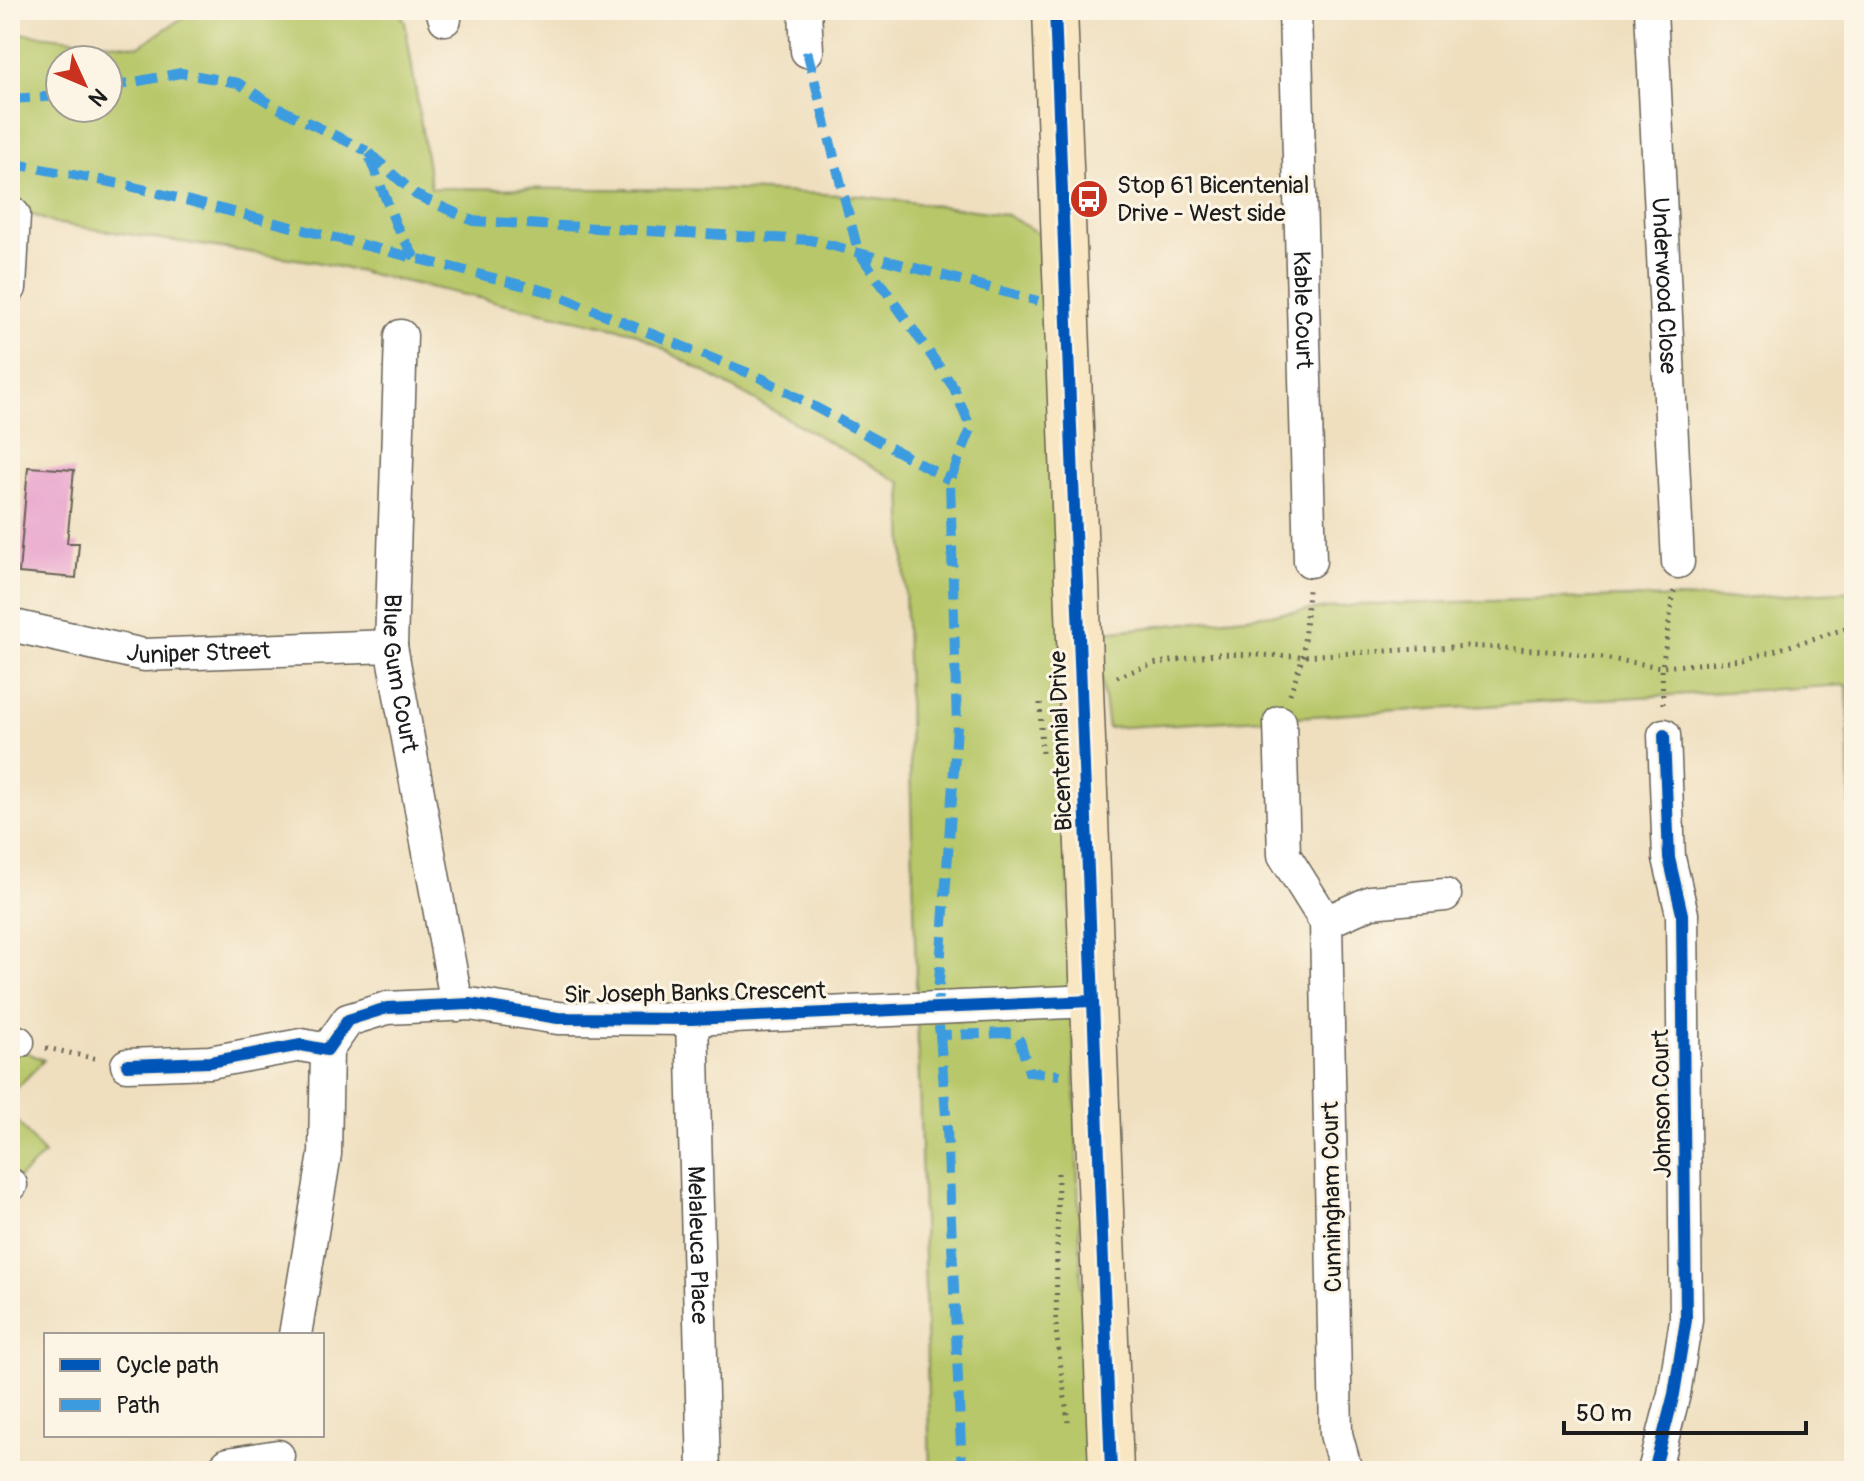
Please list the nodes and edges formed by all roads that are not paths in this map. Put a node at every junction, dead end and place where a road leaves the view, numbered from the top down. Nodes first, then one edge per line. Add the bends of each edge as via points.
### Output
1 (805, 10) edge
2 (1055, 10) edge
3 (1295, 10) edge
4 (1651, 10) edge
5 (807, 51) dead end
6 (10, 211) edge
7 (10, 288) edge
8 (401, 336) dead end
9 (1310, 561) road end
10 (1678, 562) road end
11 (10, 625) edge
12 (391, 646) junction
13 (1280, 722) road end
14 (1664, 735) road end
15 (1445, 895) dead end
16 (1326, 922) junction
17 (1092, 1001) junction
18 (457, 1005) junction
19 (692, 1019) junction
20 (327, 1050) junction
21 (127, 1065) road end
22 (295, 1333) edge
23 (278, 1456) dead end
24 (228, 1457) edge
25 (704, 1471) edge
26 (1111, 1471) edge
27 (1346, 1471) edge
28 (1654, 1471) edge

1 - 5 street
2 - 17 street, Bicentennial Drive
3 - 9 street, Kable Court
4 - 10 street, Underwood Close
6 - 7 street via 15,237
8 - 12 street, Blue Gum Court
11 - 12 street, Juniper Street via 144,655
12 - 18 street, Blue Gum Court
13 - 16 street via 1284,855
14 - 28 street, Johnson Court via 1669,858 1682,914 1686,1320
15 - 16 street via 1371,902
16 - 27 street, Cunningham Court via 1336,1434
17 - 19 street, Sir Joseph Banks Crescent
17 - 26 street, Bicentennial Drive
18 - 19 street, Sir Joseph Banks Crescent via 558,1018
18 - 20 street, Sir Joseph Banks Crescent via 387,1008 348,1020
19 - 25 street, Melaleuca Place
20 - 21 street via 301,1045 210,1062
20 - 22 street via 325,1154
23 - 24 street

